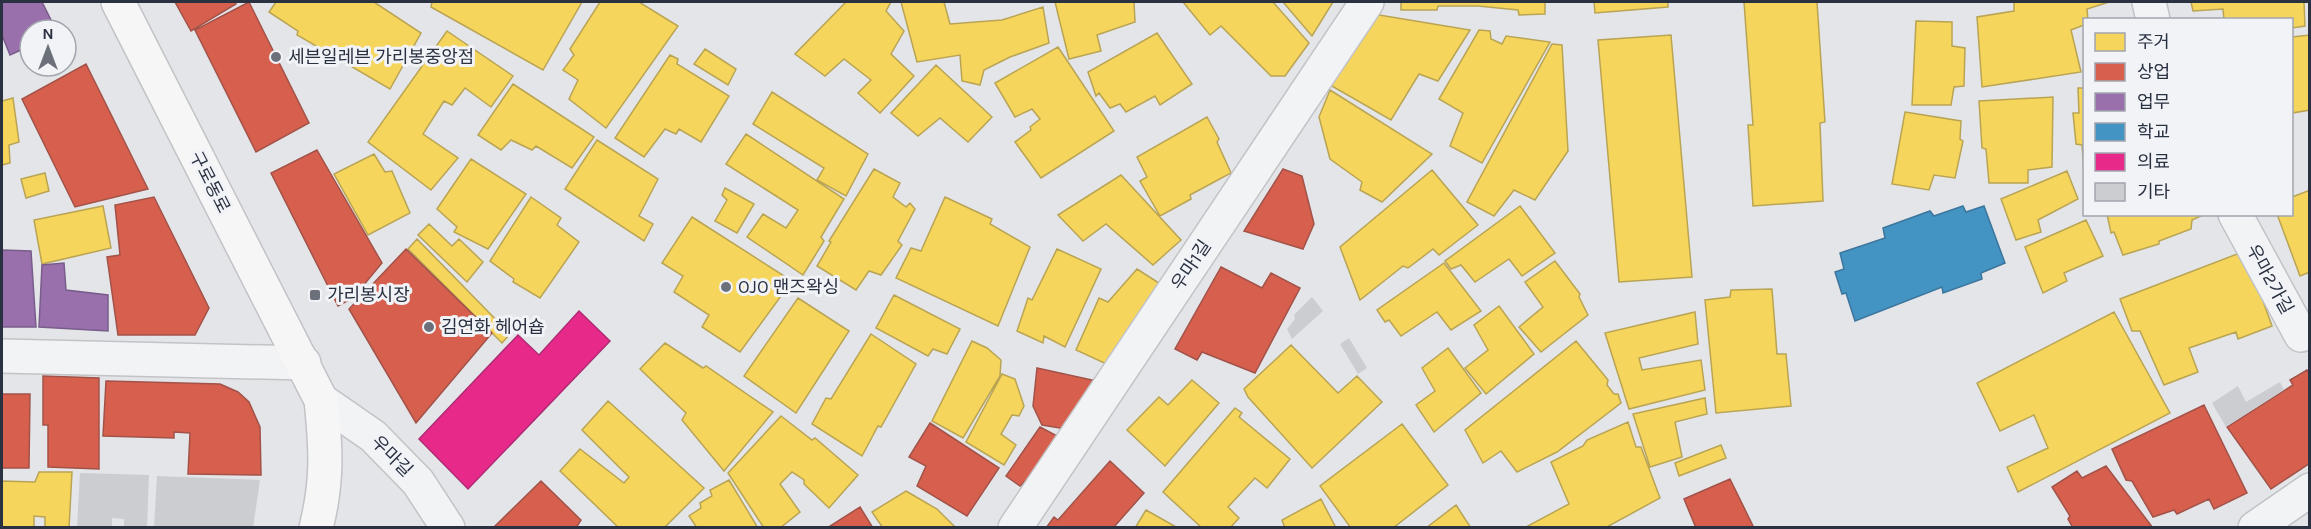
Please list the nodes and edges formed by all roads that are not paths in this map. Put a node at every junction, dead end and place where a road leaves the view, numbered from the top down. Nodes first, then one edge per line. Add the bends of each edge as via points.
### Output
1 (118, 2) edge
2 (1367, 2) edge
3 (2149, 2) edge
4 (2152, 18) edge
5 (2236, 216) edge
6 (2310, 331) edge
7 (2, 356) edge
8 (304, 363) junction
9 (321, 400) junction
10 (2310, 490) edge
11 (316, 528) edge
12 (448, 528) edge
13 (1015, 528) edge
14 (2255, 528) edge

1 - 8 main road, 구로동로
2 - 13 street, 우마1길
3 - 4 street
5 - 6 street, 우마2가길 via 2301,335
7 - 8 street
8 - 9 main road, 구로동로
9 - 11 main road, 구로동로 via 327,453 323,501
9 - 12 street, 우마길 via 373,436 418,482
10 - 14 street

